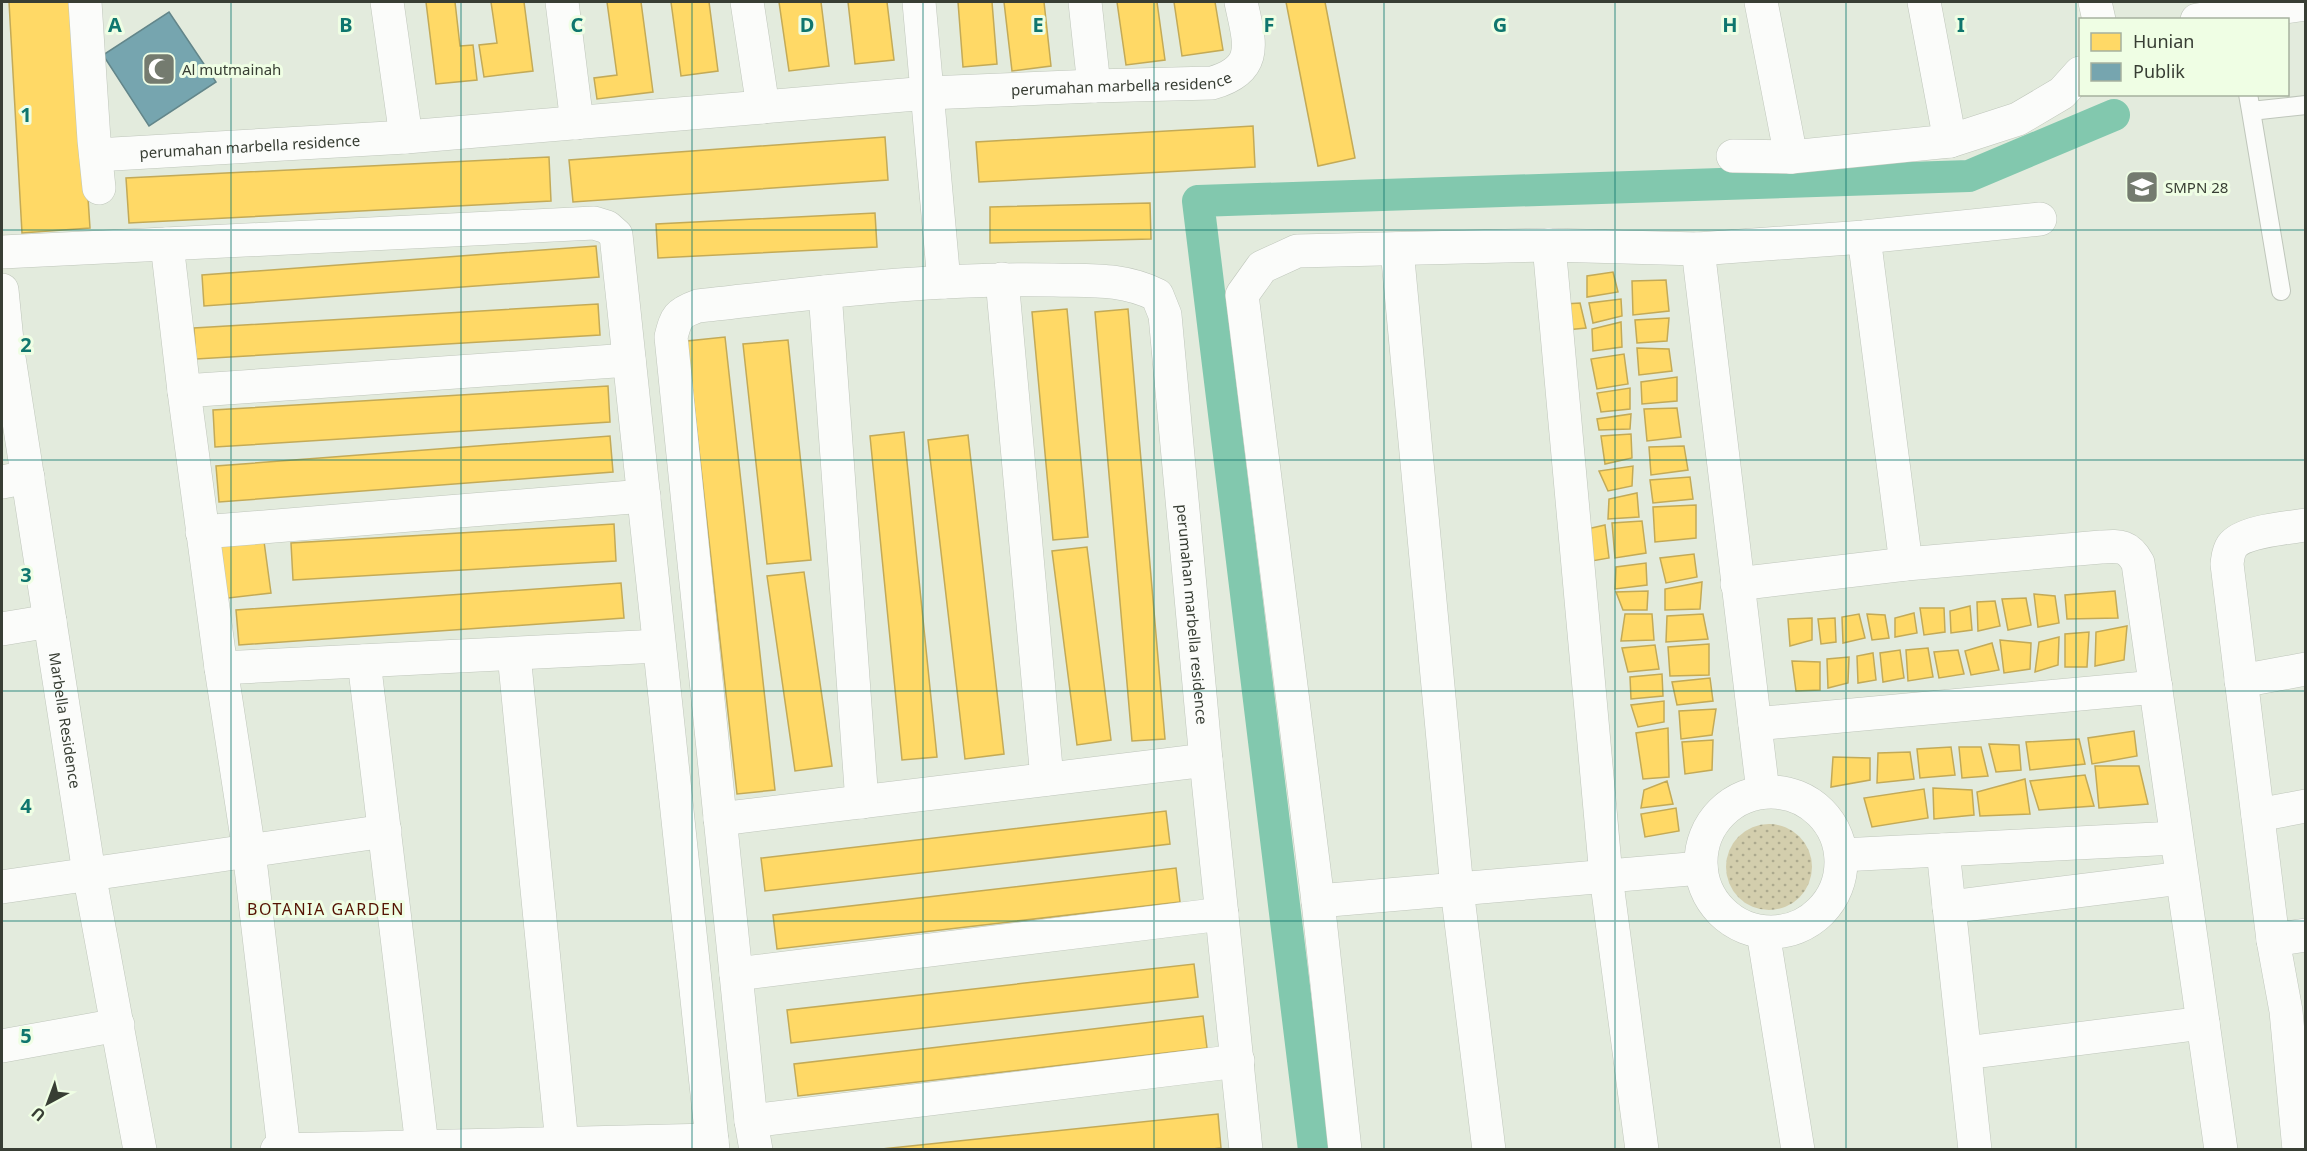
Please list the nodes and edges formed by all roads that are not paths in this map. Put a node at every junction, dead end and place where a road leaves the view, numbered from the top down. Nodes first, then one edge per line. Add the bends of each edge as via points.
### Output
1 (86, 2) edge
2 (387, 2) edge
3 (562, 2) edge
4 (747, 2) edge
5 (919, 2) edge
6 (1084, 2) edge
7 (1241, 2) edge
8 (1761, 2) edge
9 (1924, 2) edge
10 (2095, 2) edge
11 (2306, 4) edge
12 (2234, 11) edge
13 (2099, 18) edge
14 (2205, 18) edge
15 (2079, 74) edge
16 (1094, 86) junction
17 (928, 93) junction
18 (2249, 103) edge
19 (2306, 105) edge
20 (763, 107) junction
21 (577, 123) junction
22 (405, 137) junction
23 (1950, 141) junction
24 (96, 155) junction
25 (1733, 156) dead end
26 (1791, 157) junction
27 (99, 188) dead end
28 (2040, 219) dead end
29 (1864, 237) junction
30 (167, 244) junction
31 (1549, 245) junction
32 (1397, 249) junction
33 (1698, 249) junction
34 (2, 252) edge
35 (1002, 279) junction
36 (944, 282) junction
37 (2, 290) edge
38 (2281, 291) dead end
39 (825, 292) junction
40 (5, 351) edge
41 (629, 360) junction
42 (184, 392) junction
43 (15, 479) edge
44 (644, 496) junction
45 (2306, 525) edge
46 (202, 532) junction
47 (1906, 564) junction
48 (1737, 584) junction
49 (50, 621) junction
50 (2, 630) edge
51 (659, 646) junction
52 (514, 654) junction
53 (364, 661) junction
54 (221, 668) junction
55 (2306, 669) edge
56 (2241, 681) junction
57 (2156, 687) junction
58 (1755, 724) junction
59 (1206, 760) junction
60 (1047, 779) junction
61 (1763, 792) junction
62 (862, 802) junction
63 (2306, 806) edge
64 (2258, 815) junction
65 (720, 819) junction
66 (385, 831) junction
67 (2176, 838) junction
68 (1943, 850) junction
69 (249, 851) junction
70 (1841, 855) junction
71 (1701, 868) junction
72 (89, 873) junction
73 (1606, 876) junction
74 (2182, 879) junction
75 (2, 886) edge
76 (1457, 889) junction
77 (1318, 901) junction
78 (1949, 907) junction
79 (1222, 914) junction
80 (1763, 932) junction
81 (2306, 935) edge
82 (2273, 940) junction
83 (736, 974) junction
84 (2296, 1009) edge
85 (2203, 1023) junction
86 (118, 1025) junction
87 (2, 1046) edge
88 (1965, 1053) junction
89 (1238, 1061) junction
90 (754, 1135) edge
91 (562, 1144) junction
92 (712, 1145) edge
93 (422, 1146) junction
94 (2301, 1147) edge
95 (140, 1149) edge
96 (277, 1149) edge
97 (284, 1149) edge
98 (1246, 1149) edge
99 (1345, 1149) edge
100 (1489, 1149) edge
101 (1642, 1149) edge
102 (1798, 1149) edge
103 (1975, 1149) edge
104 (2221, 1149) edge

1 - 24 street
2 - 22 street
3 - 21 street
4 - 20 street
5 - 17 street
6 - 16 street
7 - 16 street, perumahan marbella residence via 1250,51 1242,66 1228,78 1212,83
8 - 26 street
9 - 23 street
10 - 13 street
11 - 12 street
12 - 14 street
15 - 23 street via 2062,93 2018,118
16 - 17 street, perumahan marbella residence
17 - 20 street, perumahan marbella residence
17 - 36 street
18 - 19 lane
18 - 38 lane
20 - 21 street, perumahan marbella residence
21 - 22 street, perumahan marbella residence
22 - 24 street, perumahan marbella residence
23 - 26 street
24 - 27 street
25 - 26 street
28 - 29 street
29 - 33 street
29 - 47 street
30 - 34 street
30 - 41 street via 594,223 616,235
30 - 42 street
31 - 32 street
31 - 33 street
31 - 73 street
32 - 76 street
32 - 77 street via 1297,251 1262,267 1242,295
33 - 48 street
35 - 36 street, perumahan marbella residence
35 - 59 street, perumahan marbella residence via 1121,282 1157,295 1165,315
35 - 60 street
36 - 39 street, perumahan marbella residence
37 - 40 street, Marbella Residence
39 - 62 street
39 - 65 street, perumahan marbella residence via 698,306 683,312 670,337
40 - 43 street, Marbella Residence
41 - 42 street
41 - 44 street
42 - 46 street
43 - 49 street, Marbella Residence
44 - 46 street
44 - 51 street
45 - 56 street via 2242,537 2228,553
46 - 54 street
47 - 48 street
47 - 57 street via 2120,546 2132,553 2138,563
48 - 58 street
49 - 50 street
49 - 72 street, Marbella Residence
51 - 52 street
51 - 92 street
52 - 53 street
52 - 91 street
53 - 54 street
53 - 66 street
54 - 69 street
55 - 56 street
56 - 64 street
57 - 58 street
57 - 67 street
58 - 61 street
59 - 60 street
59 - 79 street, perumahan marbella residence
60 - 62 street
61 - 70 street via 1806,801 1823,815 1836,834
61 - 71 street via 1740,799 1720,813 1706,833
62 - 65 street
63 - 64 street
64 - 82 street
65 - 83 street
66 - 69 street
66 - 93 street
67 - 68 street
67 - 74 street
68 - 70 street
68 - 78 street
69 - 72 street
69 - 97 street
70 - 80 street via 1840,878 1832,898 1818,915 1800,927 1779,933
71 - 73 street
71 - 80 street via 1714,904 1731,921
72 - 75 street
72 - 86 street, Marbella Residence
73 - 76 street
73 - 101 street
74 - 78 street
74 - 85 street
76 - 77 street
76 - 100 street
77 - 99 street
78 - 88 street
79 - 83 street
79 - 89 street, perumahan marbella residence
80 - 102 street
81 - 82 street
82 - 84 street
83 - 90 street
84 - 94 street
85 - 88 street
85 - 104 street
86 - 87 street
86 - 95 street, Marbella Residence
88 - 103 street
89 - 90 street
89 - 98 street, perumahan marbella residence
91 - 92 street
91 - 93 street
93 - 97 street
96 - 97 street

